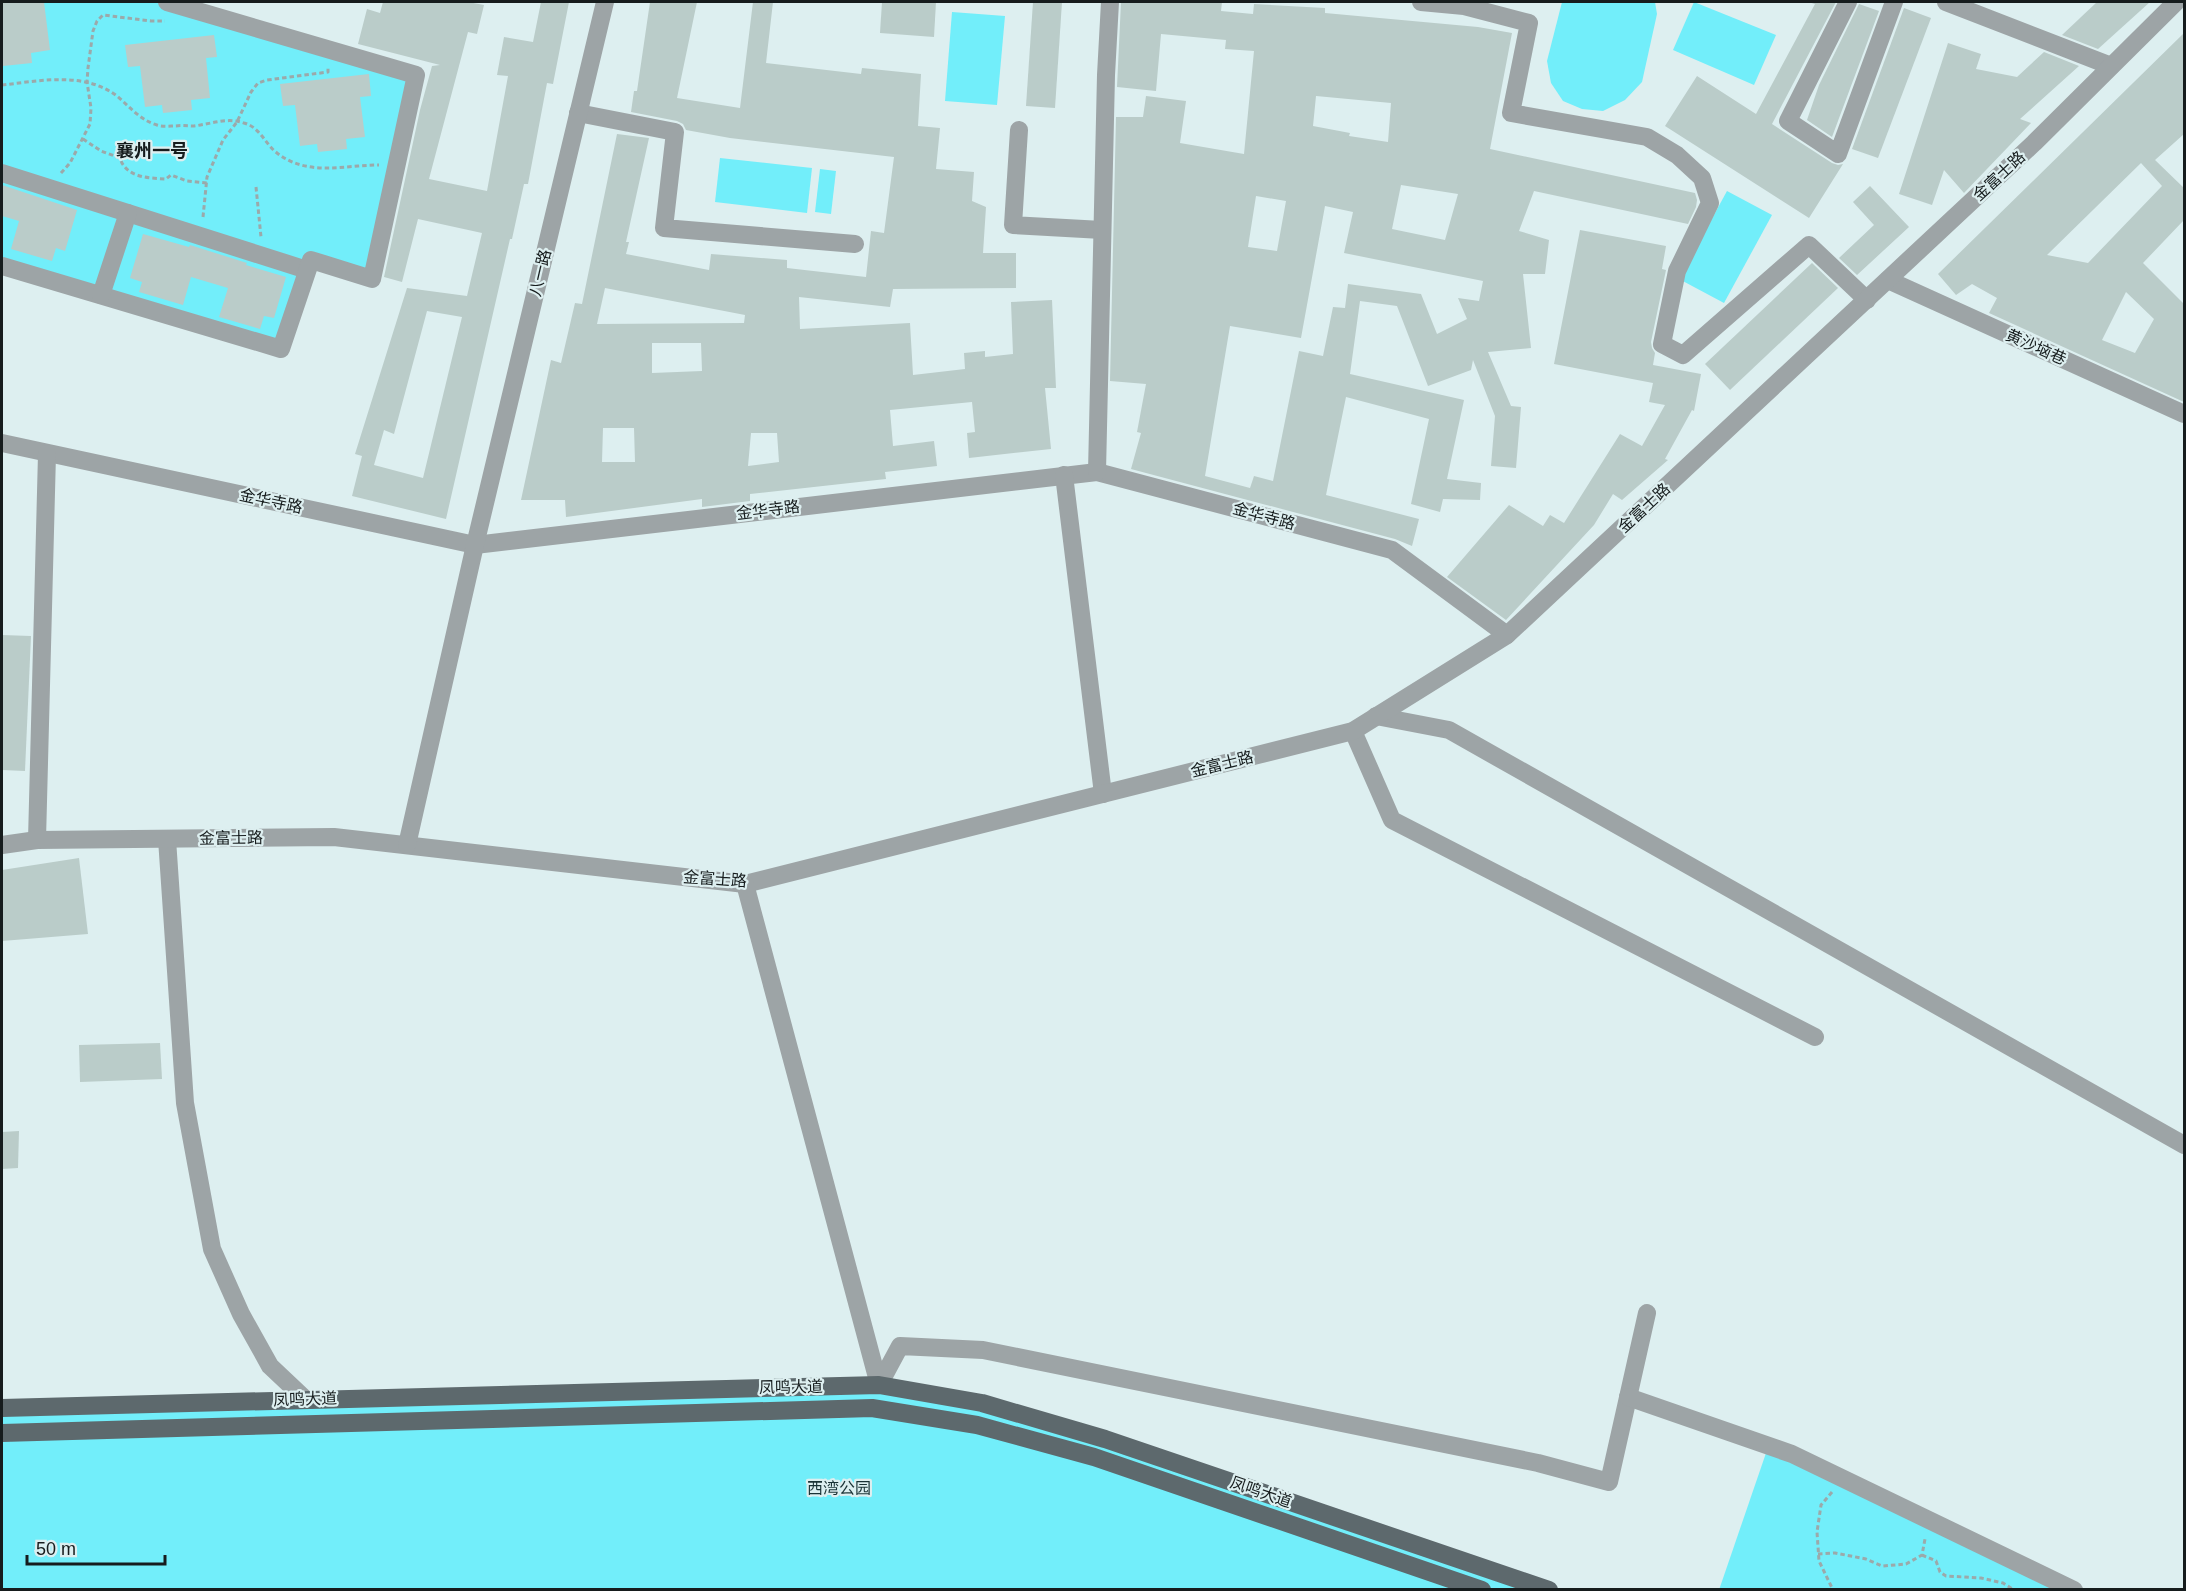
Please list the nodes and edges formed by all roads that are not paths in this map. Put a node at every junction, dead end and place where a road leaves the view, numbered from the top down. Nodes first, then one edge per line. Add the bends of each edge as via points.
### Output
1 (167, 2) edge
2 (604, 2) edge
3 (1110, 2) edge
4 (1421, 2) edge
5 (1848, 2) edge
6 (1894, 2) edge
7 (1946, 2) edge
8 (2176, 2) edge
9 (2184, 12) edge
10 (2111, 66) junction
11 (578, 113) junction
12 (1019, 130) dead end
13 (2, 173) edge
14 (128, 213) junction
15 (1102, 230) junction
16 (855, 244) dead end
17 (2, 266) edge
18 (307, 270) junction
19 (1888, 280) junction
20 (100, 295) junction
21 (1867, 300) junction
22 (2184, 414) edge
23 (2, 443) edge
24 (47, 454) junction
25 (1097, 472) junction
26 (1064, 475) junction
27 (475, 545) junction
28 (1507, 635) junction
29 (1377, 716) junction
30 (1353, 731) junction
31 (1103, 794) junction
32 (167, 838) junction
33 (37, 840) junction
34 (2, 845) edge
35 (407, 845) junction
36 (745, 884) junction
37 (1815, 1037) dead end
38 (2184, 1145) edge
39 (1647, 1313) dead end
40 (879, 1385) junction
41 (1628, 1397) junction
42 (305, 1399) junction
43 (2, 1408) edge
44 (2, 1433) edge
45 (1482, 1590) edge
46 (1549, 1590) edge
47 (2074, 1590) edge

1 - 18 street via 416,75 372,279 311,260
2 - 11 street, 八一路
3 - 15 street
4 - 21 street via 1464,6 1529,23 1511,112 1647,137 1677,155 1702,178 1710,203 1677,271 1662,344 1683,355 1809,245
5 - 6 street via 1788,120 1838,154
7 - 10 street
8 - 9 street
8 - 10 street, 金富士路
10 - 19 street, 金富士路
11 - 16 street via 675,132 664,228
11 - 27 street, 八一路
12 - 15 street via 1013,225
13 - 14 street
14 - 18 street
14 - 20 street
15 - 25 street
17 - 20 street
18 - 20 street via 281,349
19 - 21 street, 金富士路
19 - 22 street, 黄沙垴巷
21 - 28 street, 金富士路
23 - 24 street, 金华寺路
24 - 27 street, 金华寺路
24 - 33 street
25 - 26 street, 金华寺路
25 - 28 street, 金华寺路 via 1392,550
26 - 27 street, 金华寺路
26 - 31 street
27 - 35 street, 八一路
28 - 29 street, 金富士路
29 - 30 street, 金富士路
29 - 38 street via 1449,730
30 - 31 street, 金富士路
30 - 37 street via 1392,820
31 - 36 street, 金富士路
32 - 33 street, 金富士路
32 - 35 street, 金富士路 via 334,837
32 - 42 street via 185,1102 212,1249 270,1366
33 - 34 street, 金富士路
35 - 36 street, 金富士路
36 - 40 street
39 - 41 street
40 - 41 street via 900,1346 983,1350 1538,1463 1609,1482
40 - 42 main road, 凤鸣大道
40 - 46 main road, 凤鸣大道 via 982,1403 1105,1439
41 - 47 street via 1792,1454
42 - 43 main road, 凤鸣大道
44 - 45 main road, 凤鸣大道 via 872,1408 977,1425 1094,1457

